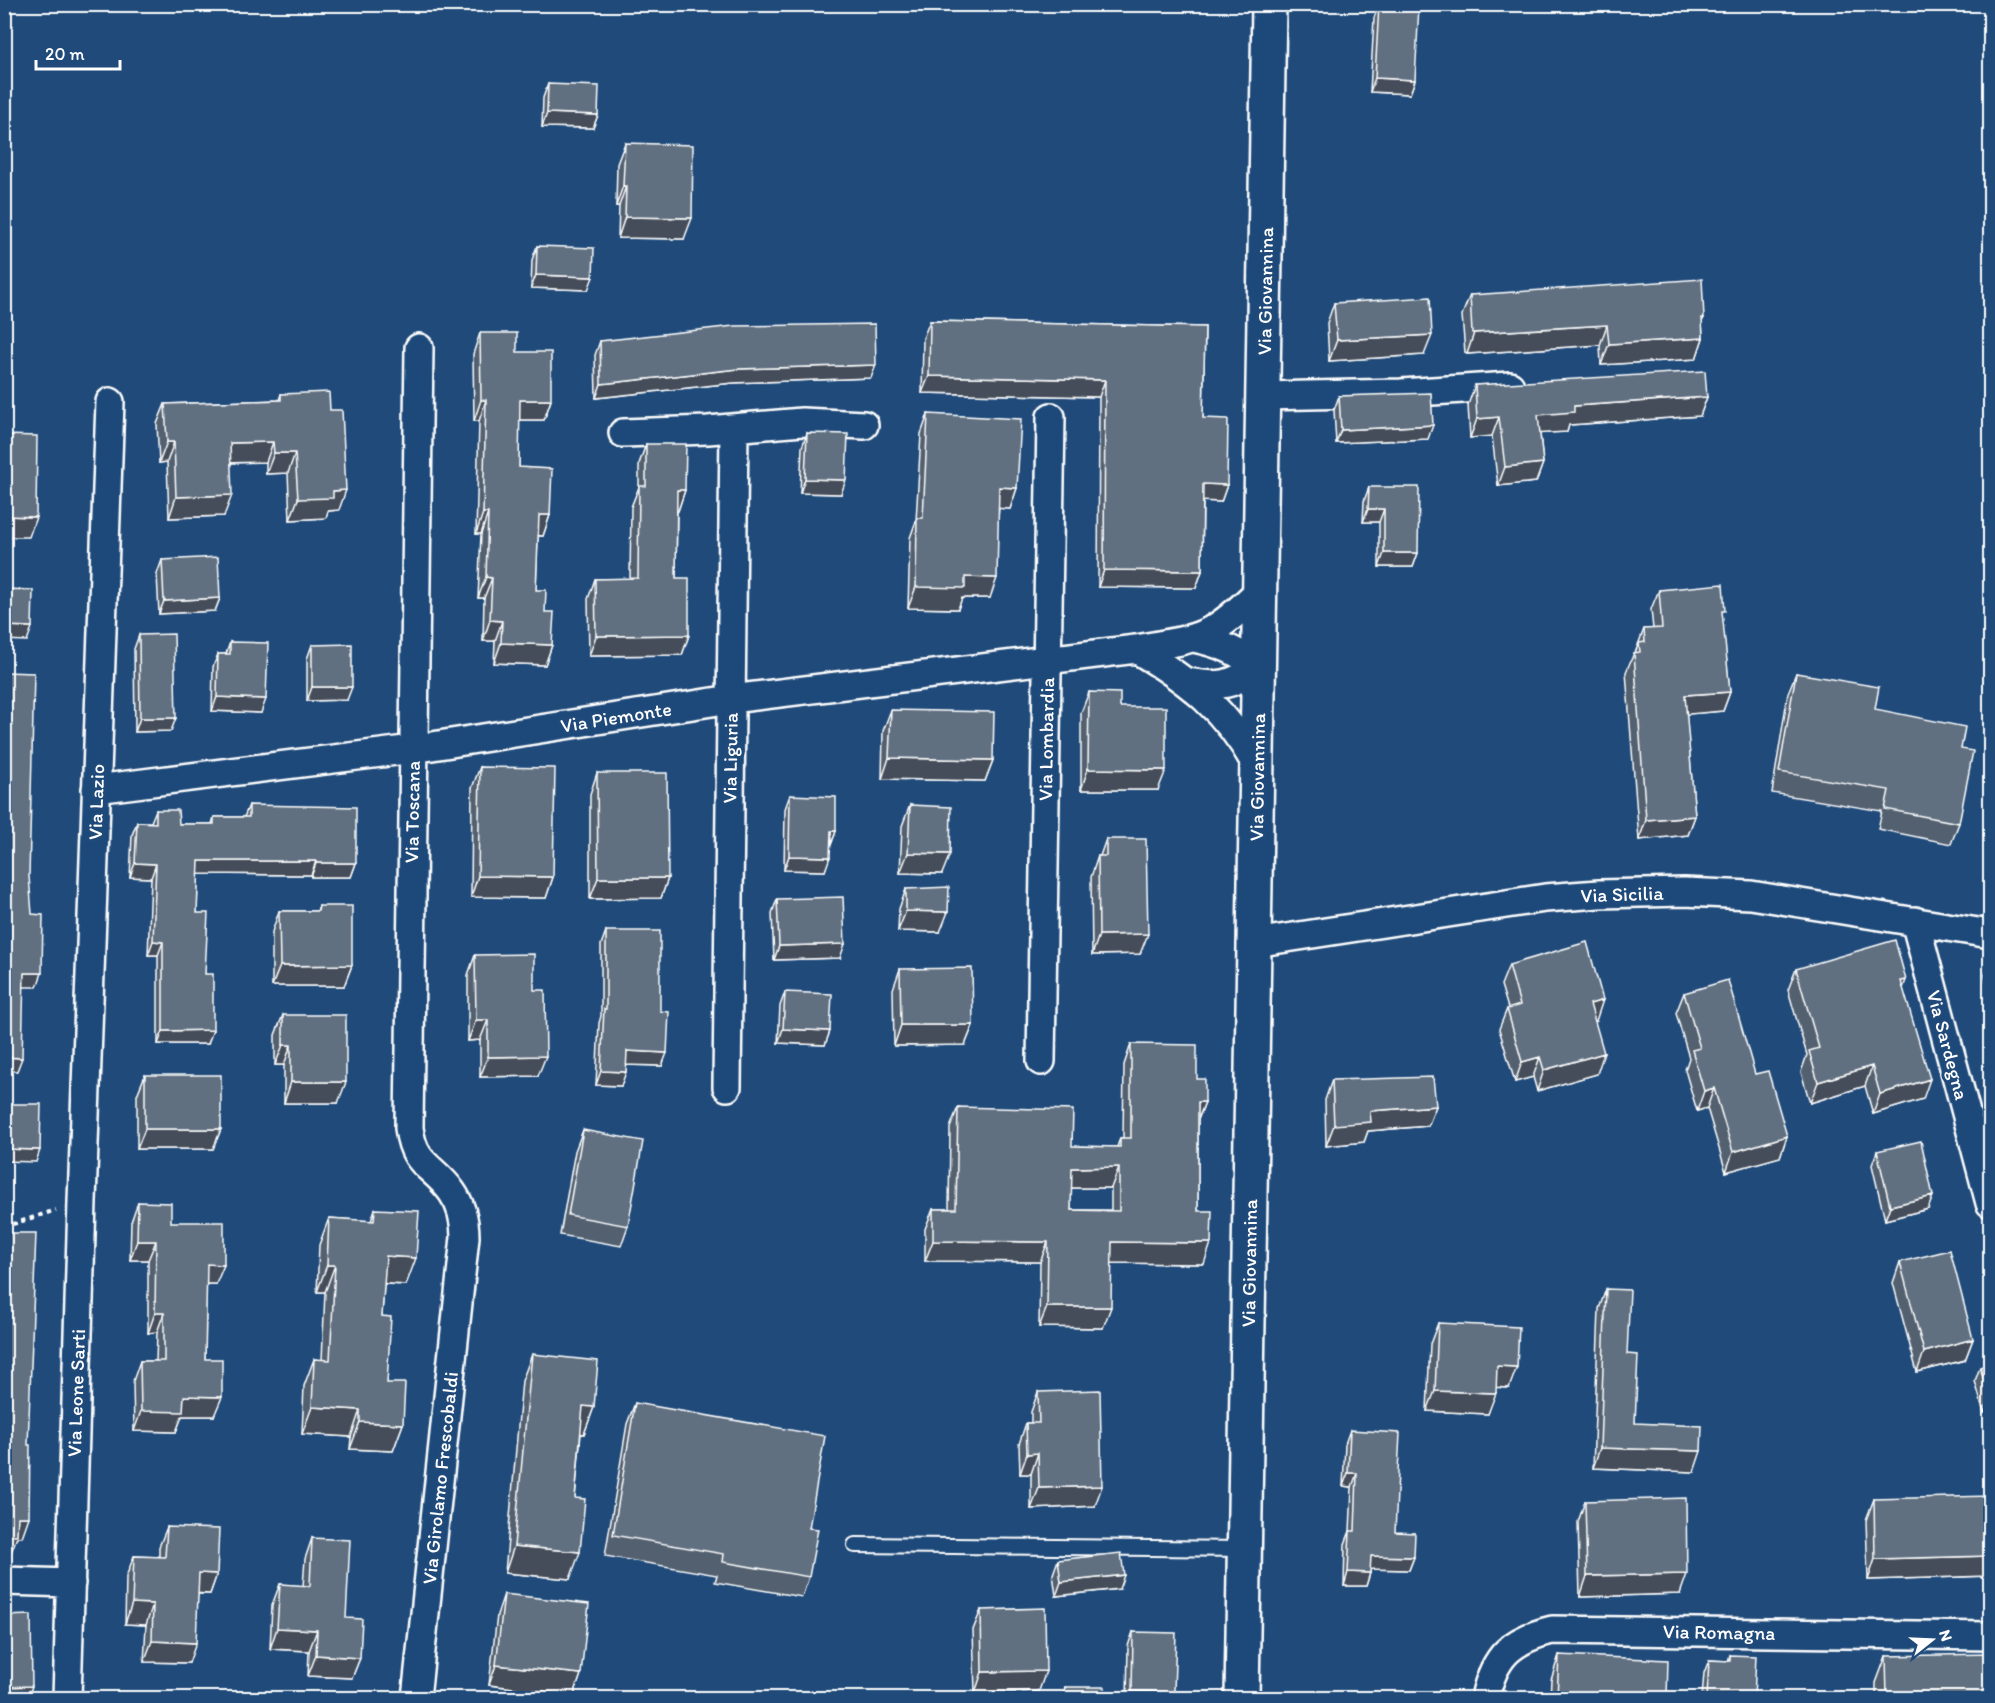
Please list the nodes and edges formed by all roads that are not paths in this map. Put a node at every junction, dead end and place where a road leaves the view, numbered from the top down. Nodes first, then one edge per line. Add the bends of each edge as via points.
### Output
1 (1269, 4) edge
2 (418, 348) dead end
3 (1540, 384) edge
4 (1263, 396) junction
5 (110, 402) dead end
6 (1051, 417) dead end
7 (864, 425) dead end
8 (734, 428) junction
9 (623, 433) dead end
10 (1260, 590) junction
11 (1194, 638) junction
12 (1136, 649) junction
13 (1048, 661) junction
14 (1258, 668) junction
15 (1188, 682) junction
16 (731, 699) junction
17 (413, 749) junction
18 (1257, 766) junction
19 (96, 789) junction
20 (1915, 921) junction
21 (1990, 934) edge
22 (1254, 943) junction
23 (1041, 1061) dead end
24 (727, 1087) dead end
25 (82, 1202) joint
26 (1990, 1203) edge
27 (464, 1257) joint
28 (855, 1545) dead end
29 (1245, 1549) junction
30 (4, 1581) edge
31 (71, 1583) junction
32 (1990, 1636) edge
33 (67, 1698) edge
34 (416, 1698) edge
35 (1242, 1698) edge
36 (1485, 1698) edge

1 - 4 street, Via Giovannina
2 - 17 street, Via Toscana
3 - 4 street
4 - 10 street, Via Giovannina
5 - 19 street, Via Lazio
6 - 13 street, Via Lombardia
7 - 8 street via 802,422
8 - 9 street
8 - 16 street, Via Liguria
10 - 11 street, Via Piemonte via 1230,618
10 - 14 street, Via Giovannina
11 - 12 street, Via Piemonte
11 - 14 street, Via Piemonte via 1228,647
12 - 13 street, Via Piemonte
12 - 15 street
13 - 16 street, Via Piemonte
13 - 23 street, Via Lombardia
14 - 15 street via 1226,685
14 - 18 street, Via Giovannina
15 - 18 street via 1229,723
16 - 17 street, Via Piemonte
16 - 24 street, Via Liguria
17 - 19 street, Via Piemonte
17 - 27 street, Via Toscana via 409,1128 419,1159 452,1192 462,1212
18 - 22 street, Via Giovannina
19 - 25 street, Via Lazio
20 - 21 street, Via Sicilia
20 - 22 street, Via Sicilia via 1751,895 1573,895
20 - 26 street, Via Sardegna
22 - 29 street, Via Giovannina
25 - 31 street, Via Leone Sarti
27 - 34 street, Via Girolamo Frescobaldi
28 - 29 lane
29 - 35 street, Via Giovannina
30 - 31 street
31 - 33 street, Via Leone Sarti
32 - 36 street, Via Romagna via 1552,1630 1527,1638 1506,1651 1491,1677

